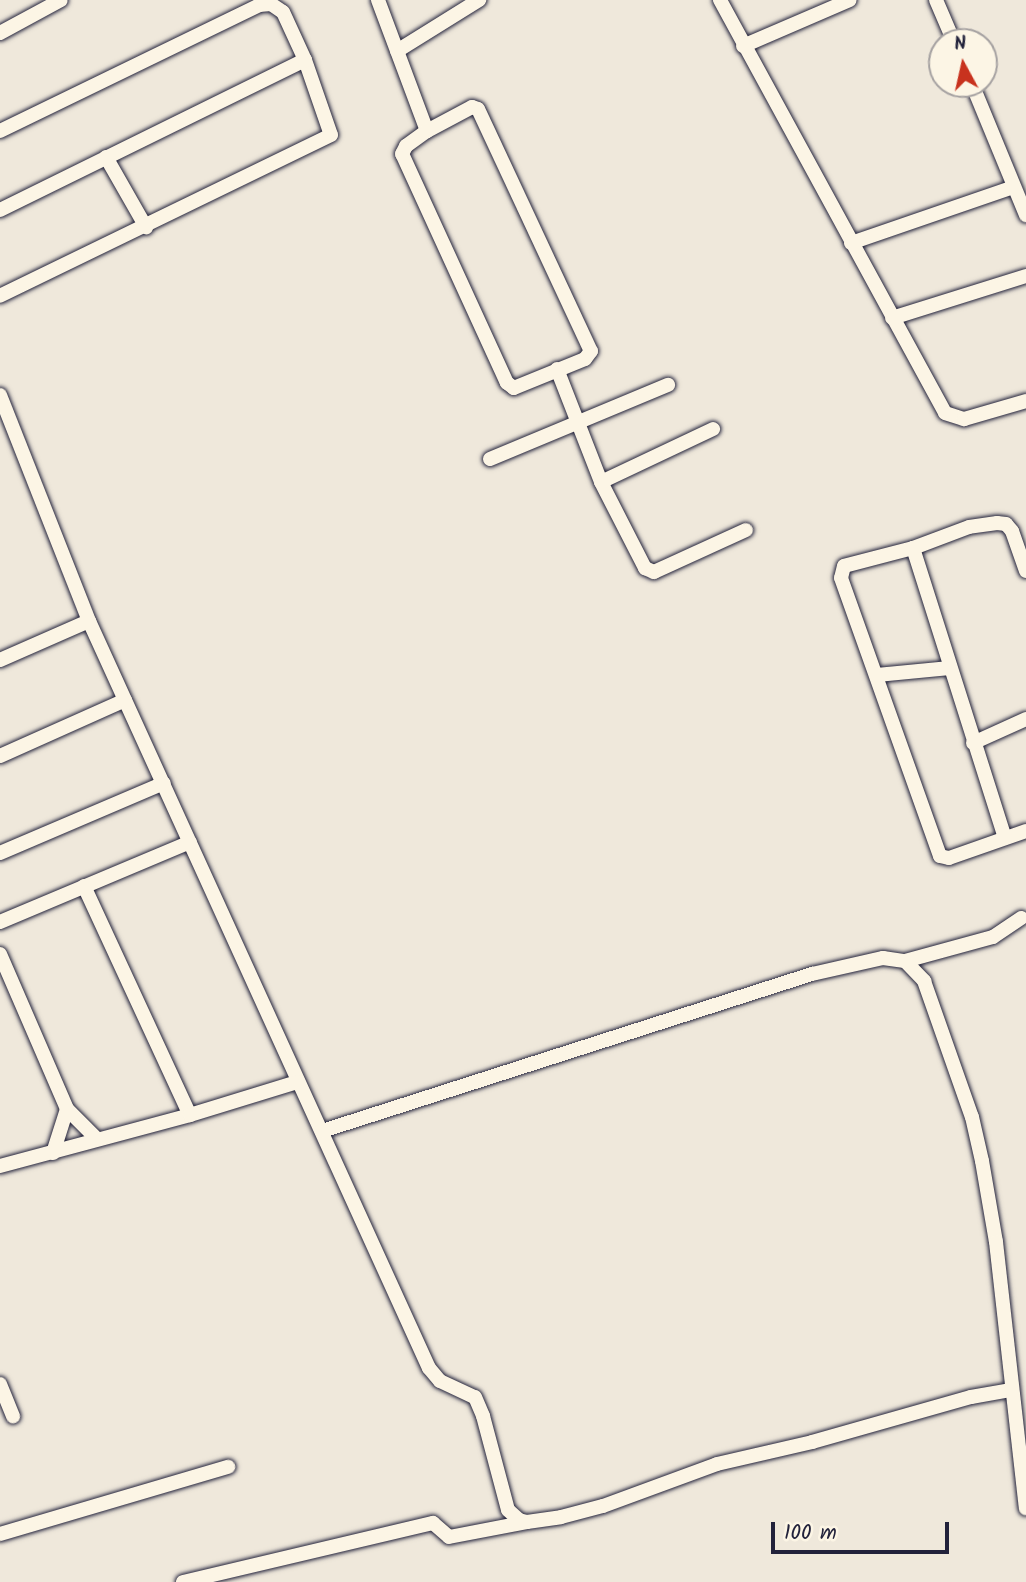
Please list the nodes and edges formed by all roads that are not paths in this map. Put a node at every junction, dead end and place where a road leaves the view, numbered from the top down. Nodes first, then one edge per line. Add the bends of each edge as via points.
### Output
1 (61, 0) edge
2 (378, 0) edge
3 (479, 0) edge
4 (720, 0) edge
5 (850, 0) edge
6 (936, 0) edge
7 (948, 28) edge
8 (0, 33) edge
9 (743, 46) junction
10 (397, 51) junction
11 (304, 60) junction
12 (978, 98) edge
13 (0, 131) edge
14 (427, 131) junction
15 (106, 157) junction
16 (1014, 187) junction
17 (0, 210) edge
18 (1026, 215) edge
19 (146, 227) junction
20 (851, 243) junction
21 (1026, 276) edge
22 (0, 296) edge
23 (892, 318) junction
24 (557, 369) junction
25 (668, 385) dead end
26 (0, 395) edge
27 (1026, 401) edge
28 (580, 422) junction
29 (713, 429) dead end
30 (490, 459) dead end
31 (601, 482) junction
32 (746, 530) dead end
33 (913, 548) junction
34 (1026, 572) edge
35 (89, 621) junction
36 (0, 660) edge
37 (950, 668) junction
38 (877, 675) junction
39 (125, 700) junction
40 (1026, 719) edge
41 (973, 743) junction
42 (0, 756) edge
43 (164, 783) junction
44 (1026, 831) edge
45 (1005, 838) junction
46 (190, 842) junction
47 (0, 853) edge
48 (84, 886) junction
49 (1021, 918) dead end
50 (0, 922) edge
51 (0, 954) edge
52 (905, 961) junction
53 (297, 1082) junction
54 (67, 1109) junction
55 (190, 1115) junction
56 (322, 1131) junction
57 (97, 1139) junction
58 (53, 1153) junction
59 (0, 1166) edge
60 (0, 1384) edge
61 (1011, 1390) junction
62 (13, 1417) dead end
63 (228, 1467) dead end
64 (1026, 1507) edge
65 (527, 1522) junction
66 (0, 1534) edge
67 (183, 1582) edge

1 - 8 street
2 - 10 street
3 - 10 street
4 - 9 street
5 - 9 street
6 - 7 street
9 - 20 street
10 - 14 street
11 - 13 street via 283,12 271,4 259,5
11 - 15 street
11 - 19 street via 331,135
12 - 16 street
14 - 24 street via 405,146 402,154 507,383 514,388
14 - 24 street via 464,109 478,108 590,344 587,357
15 - 17 street
15 - 19 street
16 - 18 street
16 - 20 street
19 - 22 street
20 - 23 street
21 - 23 street
23 - 27 street via 945,413 964,419
24 - 28 street
25 - 28 street
26 - 35 street
28 - 30 street
28 - 31 street
29 - 31 street
31 - 32 street via 649,571
33 - 34 street via 969,527 1006,524
33 - 37 street
33 - 38 street via 841,570
35 - 36 street
35 - 39 street
37 - 38 street
37 - 41 street
38 - 45 street via 940,856 949,858
39 - 42 street
39 - 43 street
40 - 41 street
41 - 45 street
43 - 46 street
43 - 47 street
44 - 45 street
46 - 48 street
46 - 53 street
48 - 50 street
48 - 55 street
49 - 52 street via 993,937
51 - 54 street
52 - 56 street via 883,958 812,974
52 - 61 street via 923,981 972,1117 996,1242
53 - 55 street
53 - 56 street
54 - 57 street
54 - 58 street
55 - 57 street
56 - 65 street via 429,1368 440,1381 475,1397 508,1510
57 - 58 street
58 - 59 street
60 - 62 street
61 - 64 street
61 - 65 street via 717,1464 603,1506
63 - 66 street
65 - 67 street via 449,1536 433,1522

